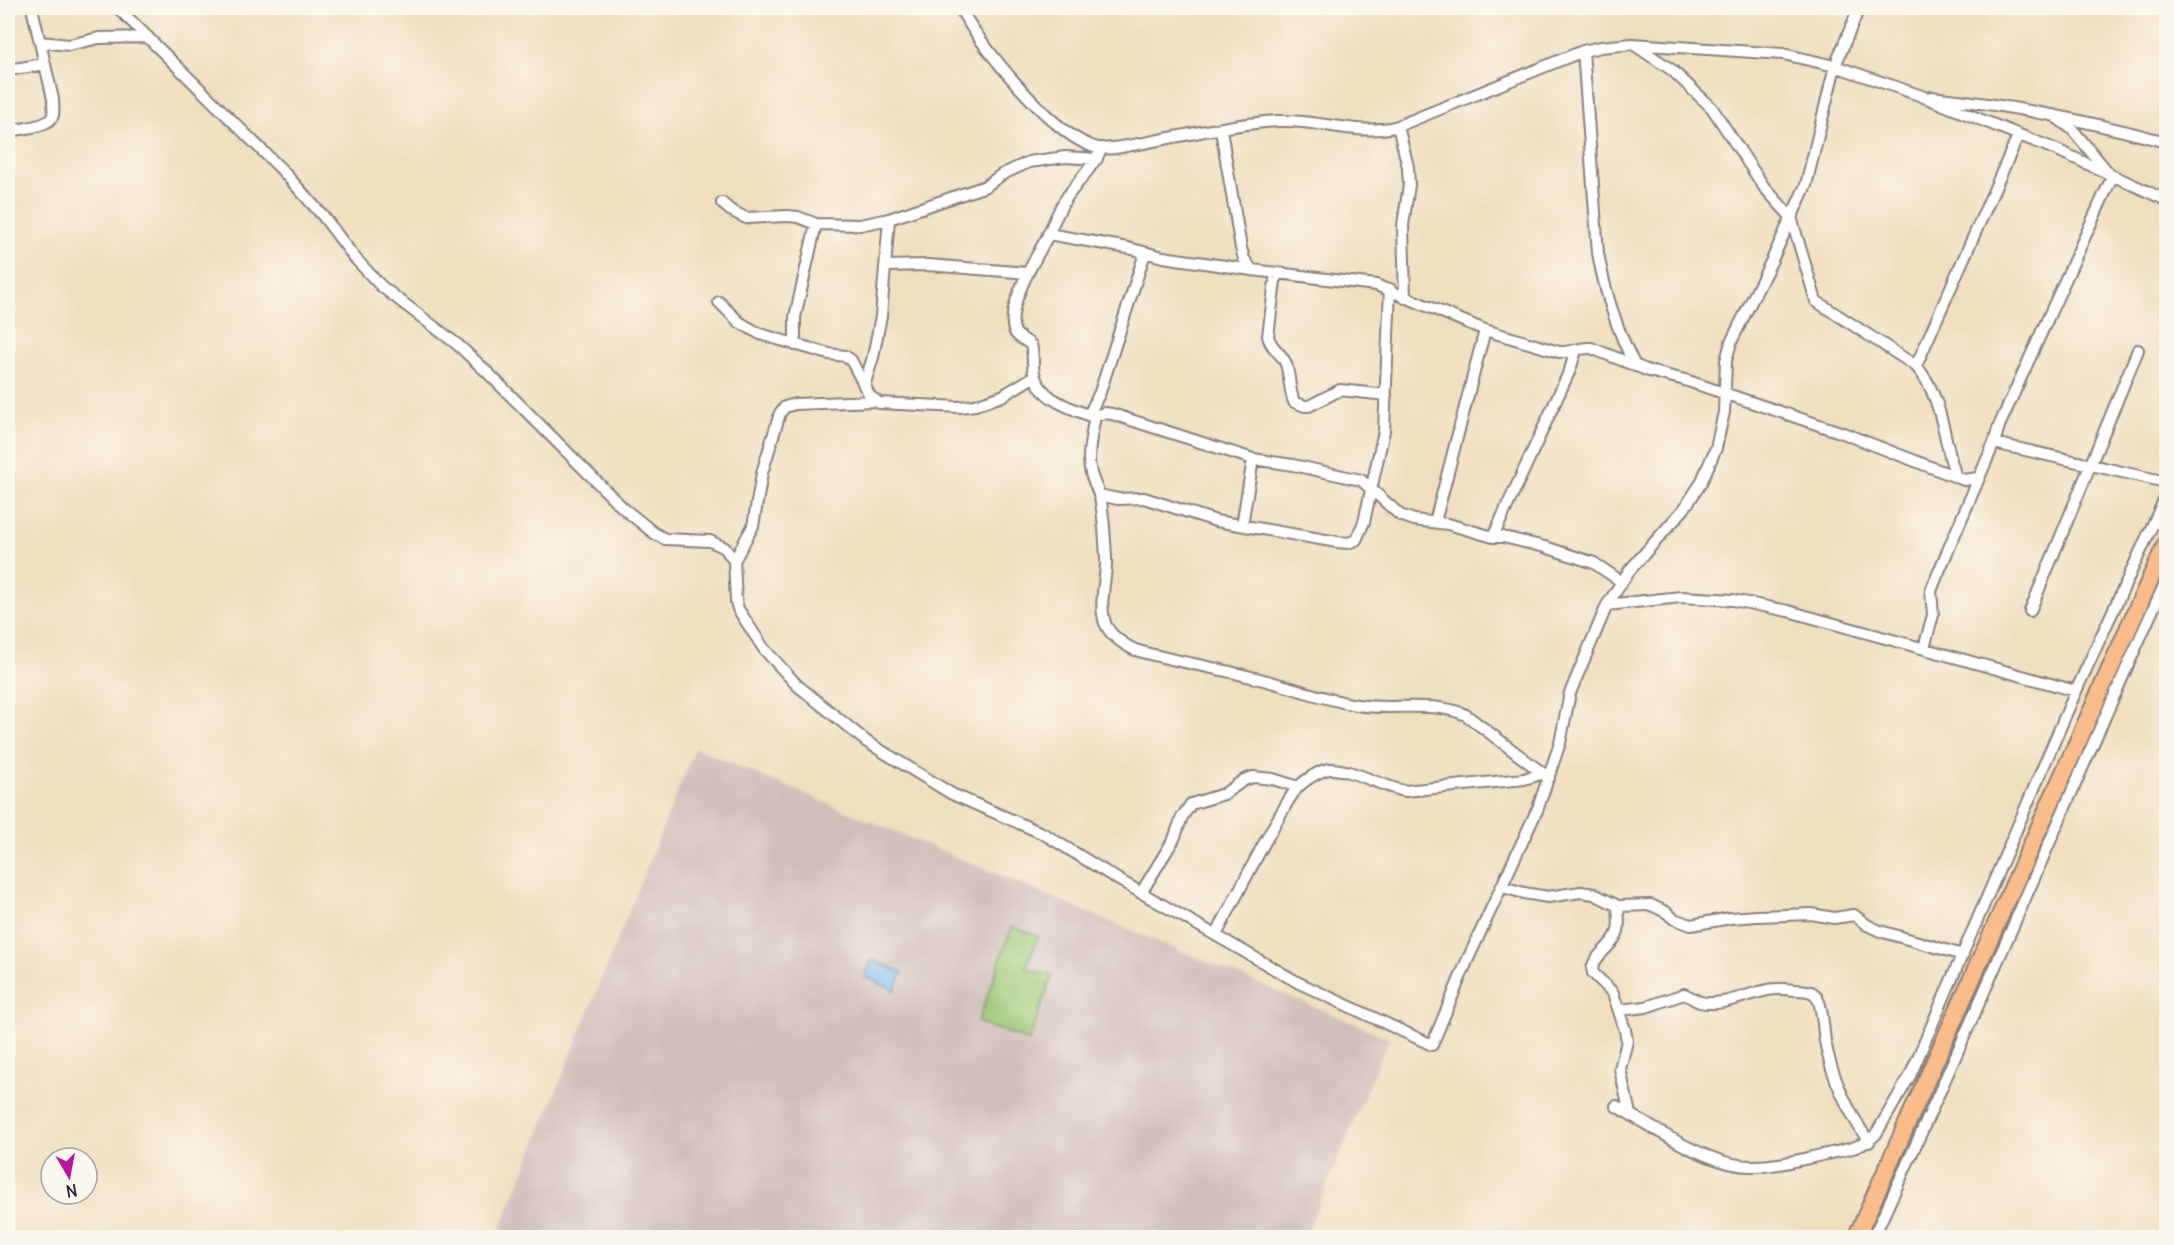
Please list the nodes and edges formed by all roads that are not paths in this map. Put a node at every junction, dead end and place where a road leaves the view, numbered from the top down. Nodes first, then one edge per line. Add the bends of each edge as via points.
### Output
1 (32, 8) edge
2 (118, 8) edge
3 (960, 8) edge
4 (1859, 8) edge
5 (147, 37) junction
6 (40, 42) junction
7 (1632, 44) junction
8 (1583, 51) junction
9 (45, 64) junction
10 (1835, 66) junction
11 (8, 70) edge
12 (1919, 95) junction
13 (2054, 115) junction
14 (1398, 126) junction
15 (1221, 130) junction
16 (8, 131) edge
17 (2018, 136) junction
18 (2166, 142) edge
19 (1100, 154) junction
20 (2112, 177) junction
21 (2166, 200) edge
22 (722, 203) dead end
23 (1791, 217) junction
24 (890, 219) junction
25 (816, 224) junction
26 (1048, 234) junction
27 (1144, 253) junction
28 (885, 266) junction
29 (1252, 270) junction
30 (1027, 273) junction
31 (1276, 273) junction
32 (1390, 290) junction
33 (1405, 298) junction
34 (719, 302) dead end
35 (1485, 330) junction
36 (795, 345) junction
37 (1576, 350) junction
38 (2138, 350) dead end
39 (1635, 366) junction
40 (1916, 366) junction
41 (1035, 376) junction
42 (864, 386) junction
43 (1724, 394) junction
44 (1386, 395) junction
45 (875, 401) junction
46 (1091, 416) junction
47 (1994, 443) junction
48 (1253, 459) junction
49 (2090, 465) junction
50 (1956, 477) junction
51 (1977, 478) junction
52 (2166, 482) edge
53 (1371, 489) junction
54 (1099, 495) junction
55 (2166, 496) edge
56 (1435, 522) junction
57 (1242, 525) junction
58 (1493, 537) junction
59 (2166, 544) edge
60 (734, 561) junction
61 (2166, 581) edge
62 (1622, 582) junction
63 (1607, 605) junction
64 (2030, 611) dead end
65 (1924, 648) junction
66 (2076, 691) junction
67 (1545, 776) junction
68 (1298, 787) junction
69 (1503, 887) junction
70 (1141, 893) junction
71 (1617, 906) junction
72 (1216, 935) junction
73 (1963, 955) junction
74 (1620, 1010) junction
75 (1616, 1107) dead end
76 (1630, 1114) junction
77 (1869, 1142) junction
78 (1856, 1238) edge
79 (1873, 1238) edge

1 - 6 street
2 - 5 street
3 - 19 street via 988,50 1037,106
4 - 10 street
5 - 6 street via 99,38 69,45
5 - 60 street via 281,169 381,286 458,345 638,522 660,536 718,544
6 - 9 street
7 - 8 street
7 - 10 street via 1782,54
7 - 23 street via 1672,70 1712,108 1764,187
8 - 14 street
8 - 39 street via 1598,253 1614,318
9 - 11 street
9 - 16 street via 52,99 51,120
10 - 12 street
10 - 23 street via 1806,185
12 - 13 street
12 - 17 street
13 - 18 street
13 - 20 street via 2072,129
14 - 15 street via 1367,130 1287,121
14 - 33 street via 1409,185 1403,225
15 - 19 street
15 - 29 street via 1241,248
17 - 20 street
17 - 40 street
19 - 24 street via 1029,162 986,186
19 - 26 street via 1066,199
20 - 21 street
20 - 47 street
22 - 25 street via 746,218 788,216
23 - 40 street via 1816,301
23 - 43 street via 1731,342
24 - 25 street via 852,225
24 - 28 street
25 - 36 street via 795,316
26 - 27 street
26 - 30 street
27 - 29 street
27 - 46 street
28 - 30 street via 928,265
28 - 42 street via 881,316
29 - 31 street
30 - 41 street via 1013,322 1016,334 1031,345
31 - 32 street
31 - 44 street via 1268,340 1286,362 1294,402 1309,406 1340,390
32 - 33 street
32 - 44 street
33 - 35 street
34 - 36 street via 739,322 760,334
35 - 37 street via 1559,352
35 - 56 street
36 - 42 street via 845,356 857,369
37 - 39 street via 1591,348
37 - 58 street
38 - 49 street
39 - 43 street
40 - 50 street via 1933,394
41 - 45 street via 1002,396 975,405
41 - 46 street via 1047,394
42 - 45 street
43 - 50 street via 1843,433
43 - 62 street via 1716,448 1701,483
44 - 53 street via 1384,431
45 - 60 street via 785,407 762,473 753,526
46 - 48 street via 1112,414
46 - 54 street via 1094,421 1089,468
47 - 49 street
47 - 51 street
48 - 53 street via 1360,480
48 - 57 street
49 - 52 street
49 - 64 street
50 - 51 street
51 - 65 street via 1931,591 1933,615
53 - 56 street via 1400,515
53 - 57 street via 1360,533 1348,543
54 - 57 street via 1144,498 1216,521
54 - 67 street via 1106,561 1102,608 1110,633 1123,644 1163,658 1250,676 1338,701 1379,708 1448,709 1466,715
55 - 66 street
56 - 58 street
58 - 62 street via 1594,562
59 - 78 highway
60 - 70 street via 736,601 751,630 797,685 830,713 867,742 952,794 1044,834
61 - 79 street
62 - 63 street
63 - 65 street via 1681,597 1733,600
63 - 67 street via 1570,693 1560,743
65 - 66 street
66 - 73 street
67 - 68 street via 1404,791 1330,770
67 - 69 street via 1538,808
68 - 70 street via 1253,777 1224,794 1191,804
68 - 72 street
69 - 71 street via 1548,897 1594,894
69 - 72 street via 1432,1045 1299,983
70 - 72 street
71 - 73 street via 1651,905 1691,925 1757,916 1854,915 1880,930
71 - 74 street via 1615,939 1597,956 1592,968 1613,993
73 - 77 street via 1910,1076
74 - 76 street via 1627,1041 1620,1069
74 - 77 street via 1646,1007 1684,994 1700,1002 1717,1002 1767,990 1814,994 1819,1001 1831,1065
75 - 76 street
76 - 77 street via 1695,1150 1738,1166 1781,1164

